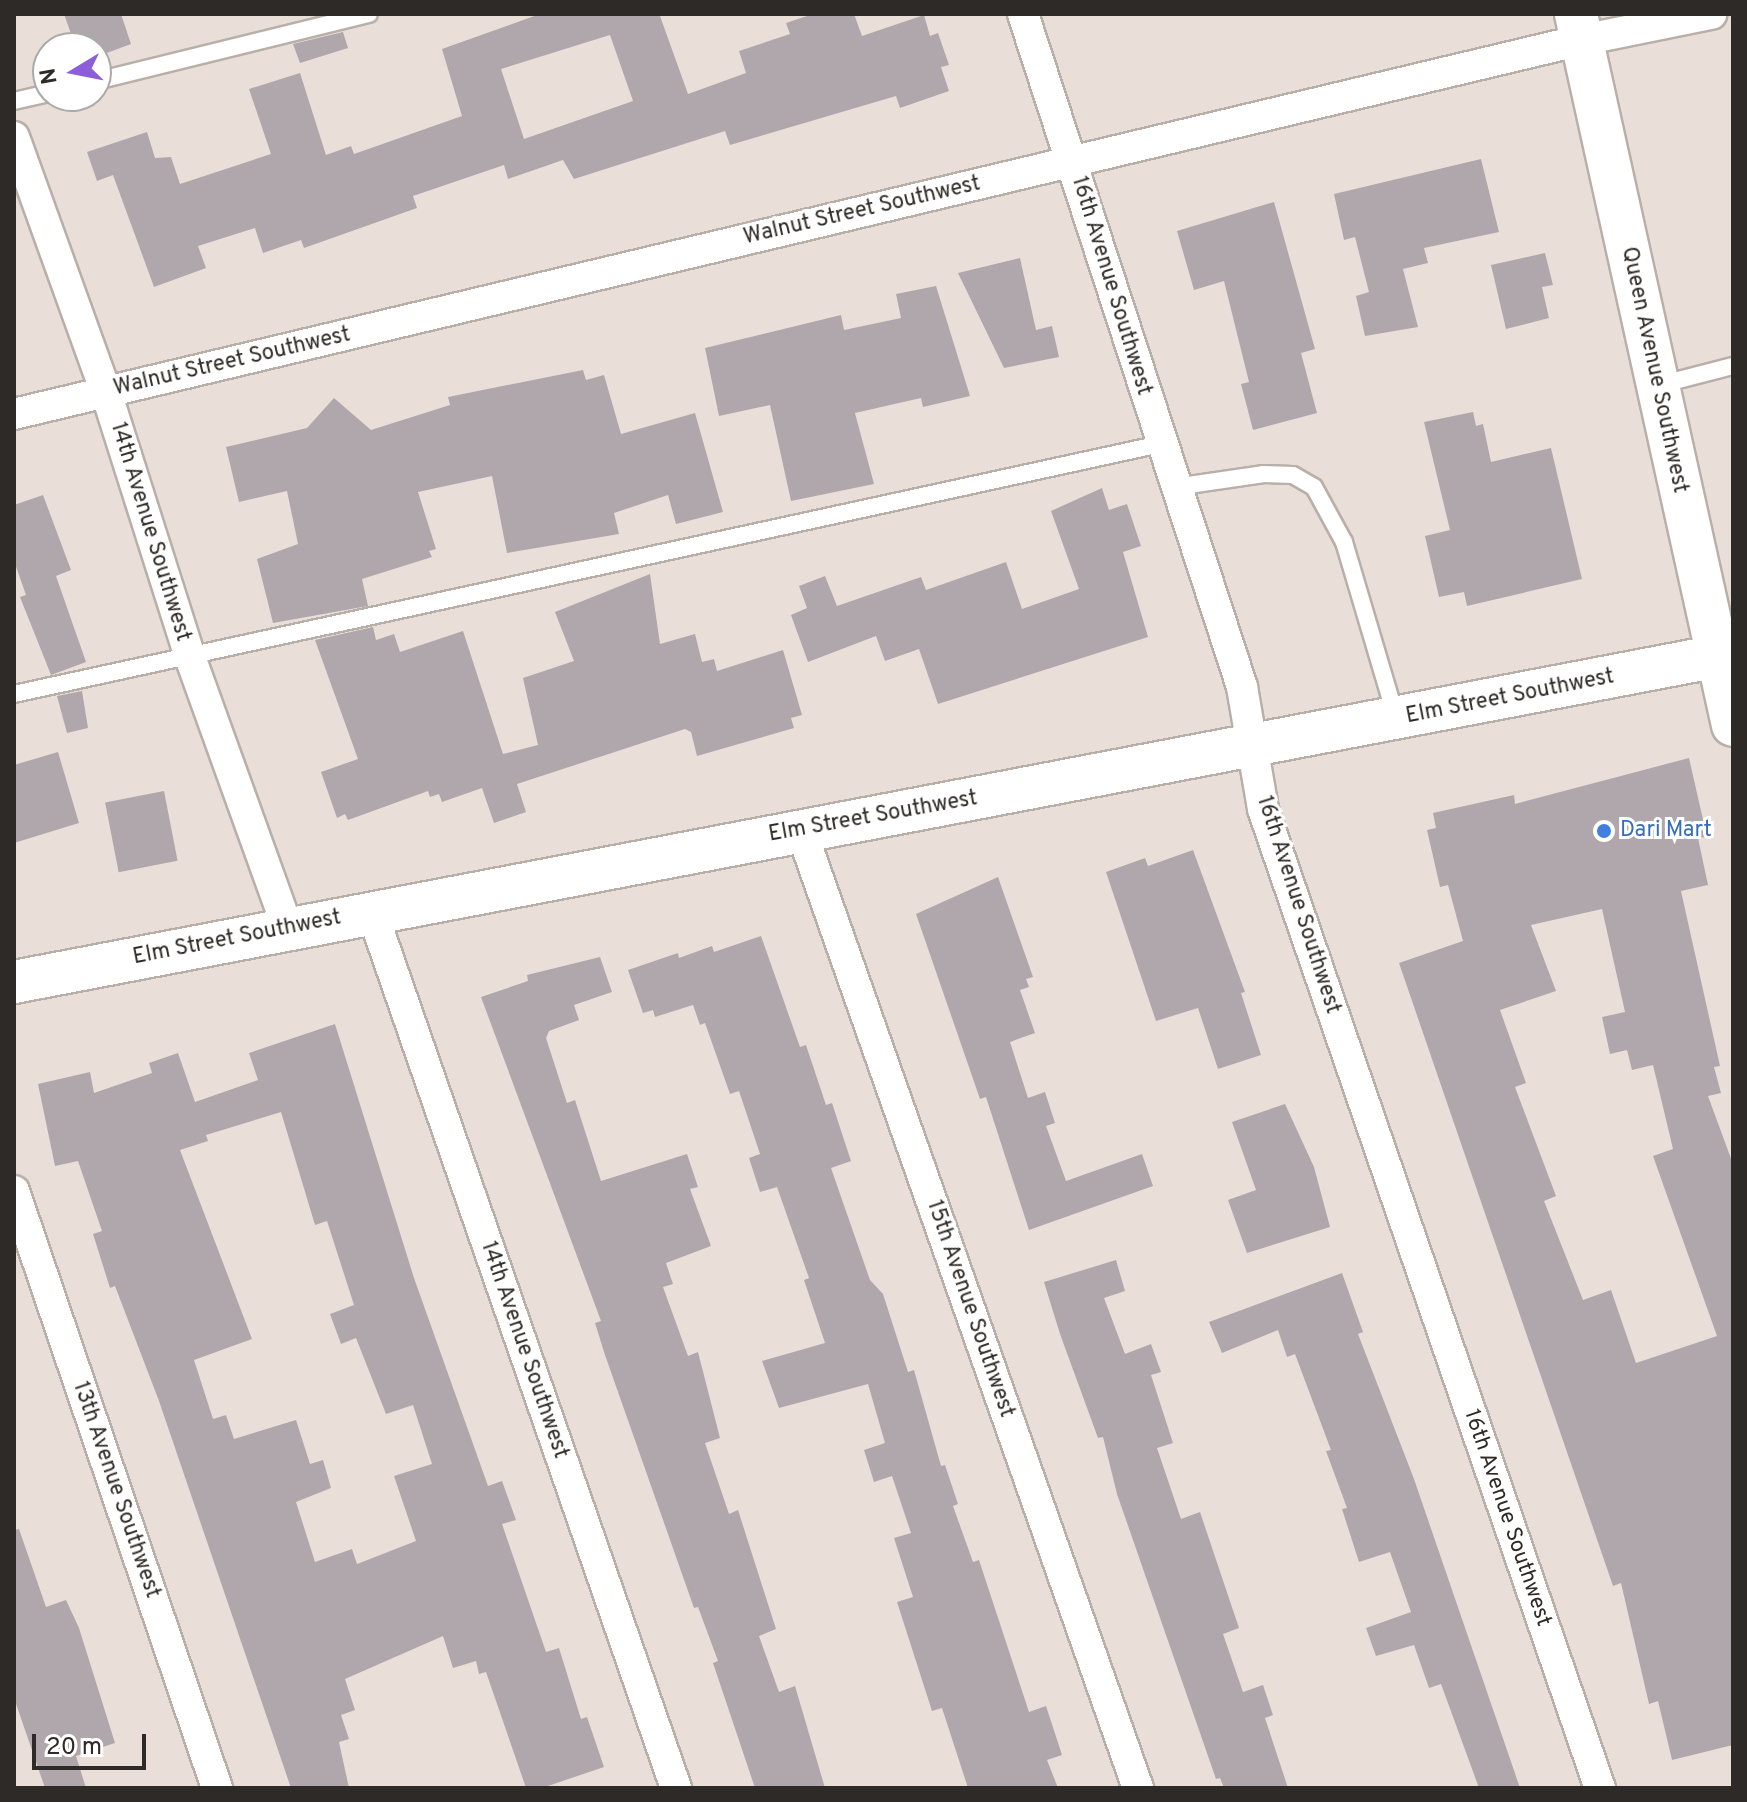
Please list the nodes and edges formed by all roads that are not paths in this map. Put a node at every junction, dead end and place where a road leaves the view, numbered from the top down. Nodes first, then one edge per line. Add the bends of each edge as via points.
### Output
1 (369, 14) edge
2 (1023, 14) edge
3 (1711, 14) edge
4 (1579, 27) edge
5 (112, 77) edge
6 (14, 137) edge
7 (1072, 161) junction
8 (1733, 366) edge
9 (1657, 386) junction
10 (106, 392) junction
11 (14, 414) edge
12 (1161, 444) junction
13 (1175, 487) junction
14 (189, 654) junction
15 (1725, 655) edge
16 (14, 694) edge
17 (1397, 720) junction
18 (1733, 725) edge
19 (1252, 749) junction
20 (801, 830) junction
21 (372, 912) junction
22 (287, 926) junction
23 (14, 982) edge
24 (14, 1191) edge
25 (217, 1788) edge
26 (676, 1788) edge
27 (1138, 1788) edge
28 (1600, 1788) edge

1 - 5 lane
2 - 7 street, 16th Avenue Southwest
3 - 4 street, Walnut Street Southwest
4 - 7 street, Walnut Street Southwest
4 - 9 street, Queen Avenue Southwest
6 - 10 street, 14th Avenue Southwest
7 - 10 street, Walnut Street Southwest
7 - 12 street, 16th Avenue Southwest
8 - 9 lane
9 - 15 street, Queen Avenue Southwest
10 - 11 street, Walnut Street Southwest
10 - 14 street, 14th Avenue Southwest
12 - 13 street, 16th Avenue Southwest
12 - 14 lane
13 - 17 lane via 1264,474 1293,475 1314,487 1344,542
13 - 19 street, 16th Avenue Southwest via 1242,687
14 - 16 lane
14 - 22 street, 14th Avenue Southwest
15 - 17 street, Elm Street Southwest
15 - 18 street, Queen Avenue Southwest
17 - 19 street, Elm Street Southwest
19 - 20 street, Elm Street Southwest
19 - 28 street, 16th Avenue Southwest via 1263,809
20 - 21 street, Elm Street Southwest
20 - 27 street, 15th Avenue Southwest
21 - 22 street, Elm Street Southwest
21 - 26 street, 14th Avenue Southwest
22 - 23 street, Elm Street Southwest
24 - 25 street, 13th Avenue Southwest

